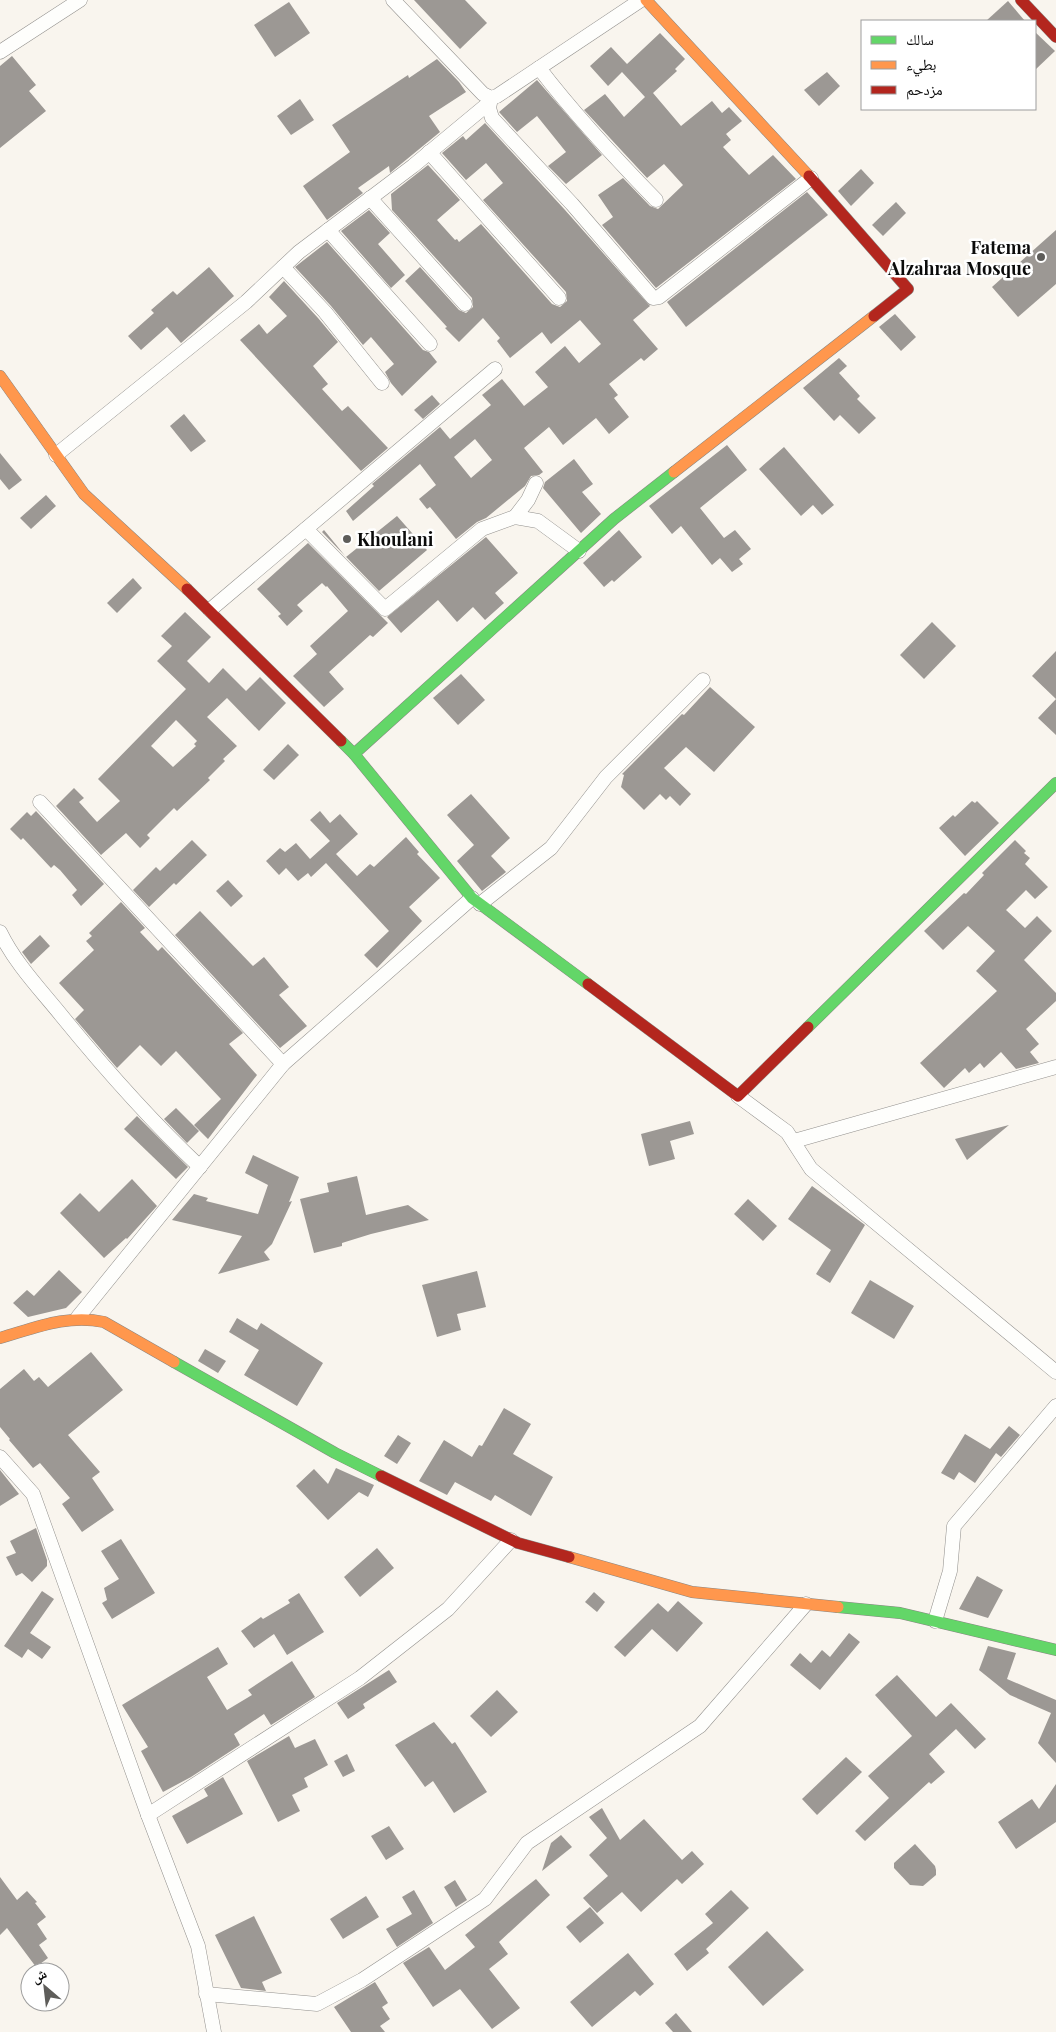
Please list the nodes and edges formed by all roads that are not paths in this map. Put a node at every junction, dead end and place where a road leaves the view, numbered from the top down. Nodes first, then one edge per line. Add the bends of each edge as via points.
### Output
1 (80, 0) edge
2 (393, 0) edge
3 (641, 0) edge
4 (646, 0) edge
5 (1022, 0) edge
6 (1056, 37) edge
7 (0, 52) edge
8 (539, 68) junction
9 (490, 100) junction
10 (429, 152) junction
11 (812, 178) junction
12 (370, 198) junction
13 (656, 200) dead end
14 (328, 230) junction
15 (283, 267) junction
16 (559, 298) dead end
17 (465, 304) dead end
18 (430, 344) dead end
19 (495, 369) dead end
20 (0, 376) edge
21 (382, 383) dead end
22 (56, 455) junction
23 (536, 483) dead end
24 (515, 516) junction
25 (306, 529) junction
26 (579, 551) junction
27 (210, 610) junction
28 (703, 680) dead end
29 (354, 754) junction
30 (1056, 784) edge
31 (40, 802) dead end
32 (476, 901) junction
33 (0, 932) edge
34 (282, 1064) junction
35 (1056, 1067) edge
36 (738, 1096) junction
37 (794, 1141) junction
38 (200, 1167) junction
39 (78, 1317) junction
40 (0, 1338) edge
41 (1056, 1372) edge
42 (1056, 1406) edge
43 (0, 1456) edge
44 (511, 1540) junction
45 (806, 1604) junction
46 (934, 1621) junction
47 (1056, 1650) edge
48 (148, 1814) junction
49 (206, 1994) junction
50 (214, 2032) edge

1 - 7 street
2 - 9 street
3 - 8 street
4 - 11 street
5 - 6 street
8 - 9 street
8 - 13 street via 560,96
9 - 10 street
9 - 11 street via 488,108 492,118 653,298 659,297
10 - 12 street
10 - 16 street
11 - 26 street via 908,289 614,518
12 - 14 street
12 - 17 street
14 - 15 street
14 - 18 street
15 - 21 street via 325,312
15 - 22 street via 246,302
19 - 25 street
20 - 22 street
22 - 27 street via 84,494
23 - 24 street
24 - 25 street via 482,529 385,610
24 - 26 street via 538,521
25 - 27 street
26 - 29 street
27 - 29 street
28 - 32 street via 606,777 551,848
29 - 32 street
30 - 36 street
31 - 34 street
32 - 34 street
32 - 36 street
33 - 38 street via 16,961 116,1082
34 - 38 street
35 - 37 street
36 - 37 street via 787,1132
37 - 41 street via 811,1168
38 - 39 street
39 - 40 street
39 - 44 street via 104,1322 335,1453
42 - 46 street via 954,1526 950,1571
43 - 48 street via 34,1494
44 - 45 street via 692,1592
44 - 48 street via 448,1609 360,1678
45 - 46 street via 900,1613
45 - 49 street via 700,1726 527,1843 484,1899 362,1980 317,2004
46 - 47 street
48 - 49 street via 198,1946
49 - 50 street

